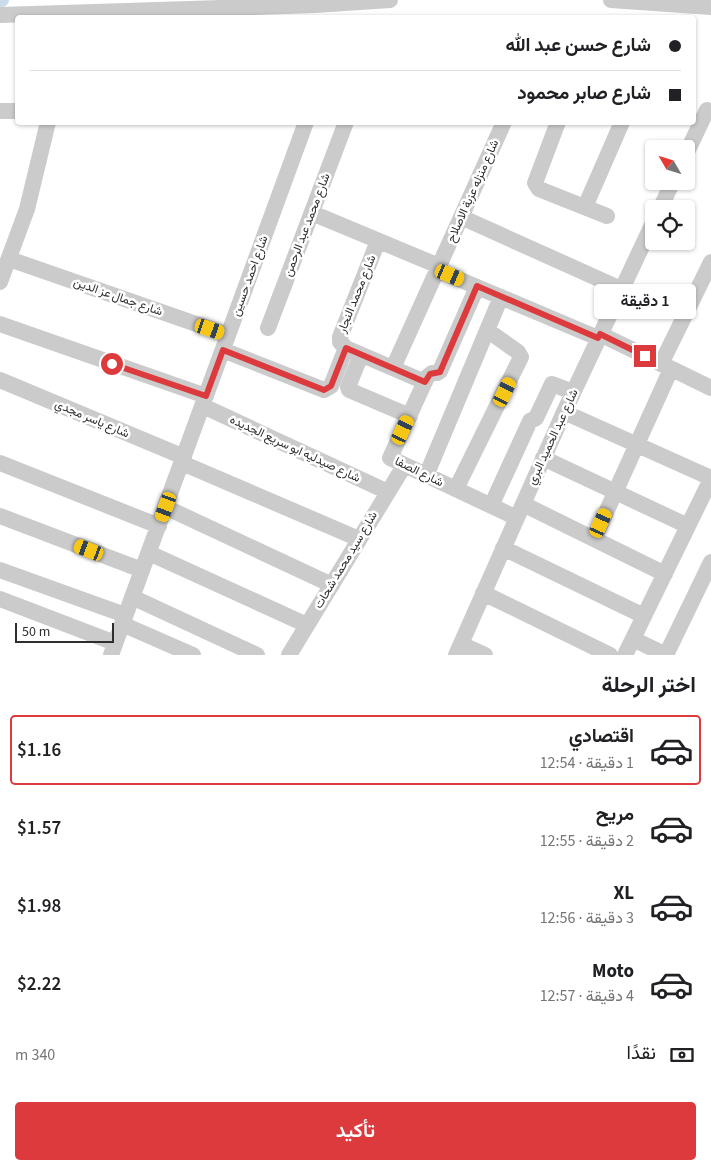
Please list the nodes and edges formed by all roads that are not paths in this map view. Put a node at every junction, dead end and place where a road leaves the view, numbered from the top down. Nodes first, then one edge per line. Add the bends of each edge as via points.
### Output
1 (390, 0) edge
2 (611, 0) edge
3 (52, 6) edge
4 (28, 7) edge
5 (711, 7) edge
6 (0, 15) edge
7 (704, 110) edge
8 (0, 111) edge
9 (15, 111) edge
10 (47, 125) edge
11 (305, 125) edge
12 (345, 125) edge
13 (503, 125) edge
14 (557, 125) edge
15 (621, 125) edge
16 (692, 140) edge
17 (585, 207) junction
18 (312, 214) junction
19 (608, 216) dead end
20 (461, 217) junction
21 (645, 240) edge
22 (378, 241) junction
23 (6, 257) edge
24 (711, 262) edge
25 (438, 268) junction
26 (0, 282) edge
27 (477, 286) junction
28 (621, 289) junction
29 (501, 297) junction
30 (0, 324) edge
31 (268, 328) dead end
32 (487, 330) junction
33 (599, 336) junction
34 (226, 343) junction
35 (346, 348) junction
36 (361, 355) junction
37 (666, 366) junction
38 (393, 368) junction
39 (0, 380) edge
40 (425, 382) junction
41 (711, 388) edge
42 (574, 392) junction
43 (204, 401) junction
44 (564, 412) junction
45 (410, 416) junction
46 (636, 444) junction
47 (543, 458) junction
48 (183, 460) junction
49 (0, 463) edge
50 (404, 466) junction
51 (426, 476) junction
52 (711, 479) edge
53 (456, 489) junction
54 (388, 492) junction
55 (615, 492) junction
56 (491, 506) junction
57 (166, 507) junction
58 (520, 511) junction
59 (0, 516) edge
60 (159, 526) junction
61 (688, 526) junction
62 (359, 539) junction
63 (594, 539) junction
64 (503, 548) junction
65 (149, 553) junction
66 (711, 562) edge
67 (0, 570) edge
68 (142, 570) junction
69 (665, 574) junction
70 (332, 585) junction
71 (483, 593) junction
72 (132, 597) junction
73 (0, 599) edge
74 (644, 616) junction
75 (124, 620) junction
76 (307, 625) junction
77 (633, 639) junction
78 (113, 649) edge
79 (458, 649) edge
80 (193, 655) edge
81 (257, 655) edge
82 (289, 655) edge
83 (484, 655) edge
84 (610, 655) edge
85 (625, 655) edge
86 (666, 655) edge

1 - 3 street via 315,5
2 - 5 street
3 - 4 street
4 - 6 street
7 - 16 street
8 - 9 street
10 - 23 street via 27,209
11 - 34 street, شارع احمد حسين
12 - 18 street, شارع محمد عبد الرحمن
13 - 20 street, شارع منزله عزبة الاصلاح
14 - 17 street via 535,185
15 - 17 street
17 - 19 street
18 - 22 street
18 - 31 street, شارع محمد عبد الرحمن
20 - 25 street, شارع منزله عزبة الاصلاح
20 - 28 street
21 - 28 street, شارع عبد الحميد البري
22 - 25 street
22 - 35 street, شارع محمد النجار via 340,337 341,345
23 - 26 street
23 - 34 street, شارع جمال عز الدين
24 - 37 street
25 - 27 street
25 - 38 street, شارع منزله عزبة الاصلاح
27 - 29 street
27 - 40 street, شارع الصفا via 440,372 430,374
28 - 33 street, شارع عبد الحميد البري
29 - 32 street
29 - 33 street
30 - 43 street, شارع صيدليه ابو سريع الجديده
32 - 51 street
32 - 53 street via 521,357
33 - 37 street
33 - 42 street, شارع عبد الحميد البري
34 - 35 street, شارع جمال عز الدين via 324,390 331,386
34 - 43 street, شارع احمد حسين
35 - 36 street, شارع محمد النجار
36 - 38 street, شارع محمد النجار
36 - 45 street via 349,390
37 - 41 street
37 - 46 street
38 - 40 street, شارع محمد النجار
39 - 48 street, شارع ياسر مجدي
40 - 45 street, شارع الصفا
42 - 44 street, شارع عبد الحميد البري
42 - 56 street via 552,384 536,417 530,420
43 - 48 street, شارع احمد حسين
43 - 54 street, شارع صيدليه ابو سريع الجديده
44 - 46 street
44 - 47 street, شارع عبد الحميد البري
45 - 50 street, شارع الصفا via 390,458
46 - 52 street
46 - 55 street
47 - 55 street
47 - 58 street, شارع عبد الحميد البري
48 - 57 street, شارع احمد حسين
48 - 62 street, شارع ياسر مجدي
49 - 60 street
50 - 51 street, شارع الصفا
50 - 54 street, شارع سيد محمد شحات
51 - 53 street, شارع الصفا
52 - 61 street
53 - 56 street, شارع الصفا
54 - 62 street, شارع سيد محمد شحات
55 - 61 street
55 - 63 street
56 - 58 street, شارع الصفا
57 - 60 street, شارع احمد حسين
57 - 70 street
58 - 63 street, شارع الصفا
58 - 64 street, شارع عبد الحميد البري
59 - 68 street
60 - 65 street, شارع احمد حسين
61 - 69 street
62 - 70 street, شارع سيد محمد شحات
63 - 69 street, شارع الصفا
64 - 71 street, شارع عبد الحميد البري
64 - 74 street
65 - 68 street, شارع احمد حسين
65 - 76 street
66 - 86 street
67 - 75 street
68 - 72 street, شارع احمد حسين
69 - 74 street
70 - 76 street, شارع سيد محمد شحات
71 - 79 street, شارع عبد الحميد البري
71 - 84 street
72 - 75 street, شارع احمد حسين
72 - 81 street
73 - 78 street
74 - 77 street
75 - 78 street, شارع احمد حسين
75 - 80 street
76 - 82 street, شارع سيد محمد شحات
77 - 85 street
77 - 86 street
79 - 83 street

